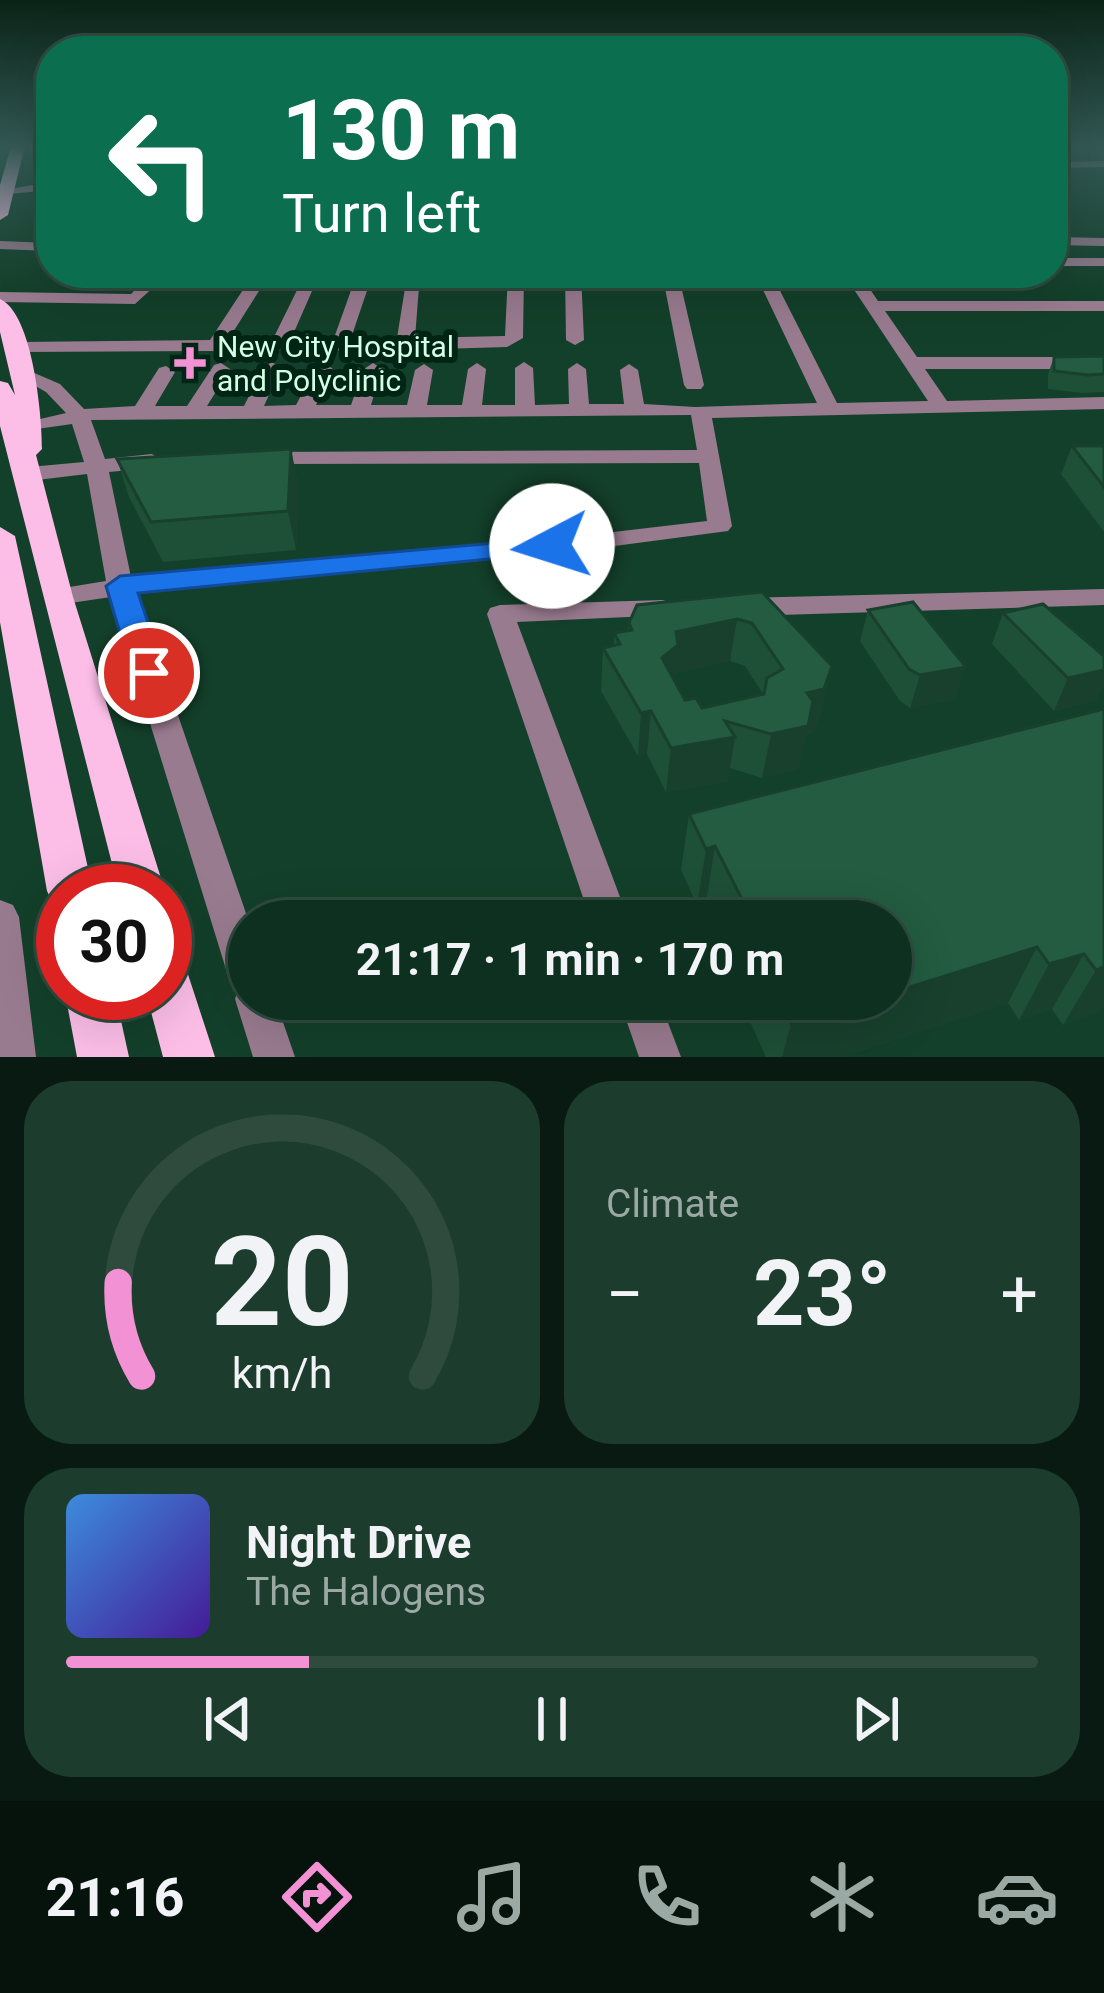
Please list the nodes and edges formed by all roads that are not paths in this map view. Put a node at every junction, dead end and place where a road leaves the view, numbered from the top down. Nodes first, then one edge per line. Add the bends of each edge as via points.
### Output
1 (1068, 241) edge
2 (1104, 242) edge
3 (0, 245) edge
4 (36, 246) edge
5 (1068, 262) edge
6 (1104, 262) edge
7 (145, 288) edge
8 (252, 288) edge
9 (306, 288) edge
10 (360, 288) edge
11 (415, 288) edge
12 (515, 288) edge
13 (573, 288) edge
14 (673, 288) edge
15 (770, 288) edge
16 (861, 288) edge
17 (0, 301) edge
18 (874, 306) junction
19 (1104, 306) edge
20 (575, 340) dead end
21 (405, 345) junction
22 (19, 346) junction
23 (214, 346) junction
24 (279, 346) junction
25 (340, 346) junction
26 (1104, 363) edge
27 (912, 364) junction
28 (272, 368) dead end
29 (524, 368) dead end
30 (221, 369) dead end
31 (324, 369) dead end
32 (373, 369) dead end
33 (477, 369) dead end
34 (577, 369) dead end
35 (424, 370) dead end
36 (629, 370) dead end
37 (166, 372) dead end
38 (25, 375) junction
39 (694, 385) dead end
40 (4, 398) edge
41 (1104, 403) edge
42 (943, 409) junction
43 (525, 410) junction
44 (635, 410) junction
45 (687, 410) dead end
46 (194, 411) junction
47 (251, 411) junction
48 (303, 411) junction
49 (358, 411) junction
50 (416, 411) junction
51 (472, 411) junction
52 (579, 411) junction
53 (831, 411) junction
54 (141, 412) junction
55 (80, 416) junction
56 (30, 427) junction
57 (708, 457) junction
58 (180, 458) edge
59 (244, 458) edge
60 (98, 466) junction
61 (29, 474) junction
62 (0, 536) edge
63 (120, 586) junction
64 (57, 597) junction
65 (1104, 597) edge
66 (65, 864) edge
67 (134, 864) edge
68 (602, 900) edge
69 (228, 915) edge
70 (0, 917) edge
71 (96, 1020) edge
72 (178, 1020) edge
73 (263, 1020) edge
74 (647, 1020) edge
75 (15, 1057) edge
76 (103, 1057) edge
77 (189, 1057) edge
78 (274, 1057) edge
79 (660, 1057) edge

1 - 2 street
3 - 4 street
5 - 6 street
7 - 17 street via 134,299
8 - 23 street
9 - 24 street
10 - 25 street
11 - 21 street
12 - 21 street via 512,340
13 - 20 street
14 - 39 street
15 - 53 street
16 - 18 street
17 - 22 main road
18 - 19 street
18 - 27 street
21 - 25 street
22 - 23 street
22 - 38 main road
23 - 24 street
24 - 25 street
26 - 27 street
27 - 42 street
28 - 47 street
29 - 43 street
30 - 46 street
31 - 48 street
32 - 49 street
33 - 51 street
34 - 52 street
35 - 50 street
36 - 44 street
37 - 54 street
38 - 55 street via 53,388
38 - 56 main road
40 - 61 main road
41 - 42 street
42 - 53 street
43 - 51 street
43 - 52 street
44 - 45 street
44 - 52 street
46 - 47 street
46 - 54 street
47 - 48 street
48 - 49 street
49 - 50 street
50 - 51 street
53 - 57 street via 700,412
54 - 55 street
55 - 56 street
55 - 60 street
56 - 61 main road
57 - 59 street
57 - 63 street via 720,526
58 - 60 street
60 - 61 street
60 - 63 street
61 - 64 main road
62 - 66 main road
63 - 64 street
63 - 69 street
64 - 67 main road
65 - 68 street via 500,614
70 - 75 street
71 - 76 main road
72 - 77 main road
73 - 78 street
74 - 79 street

